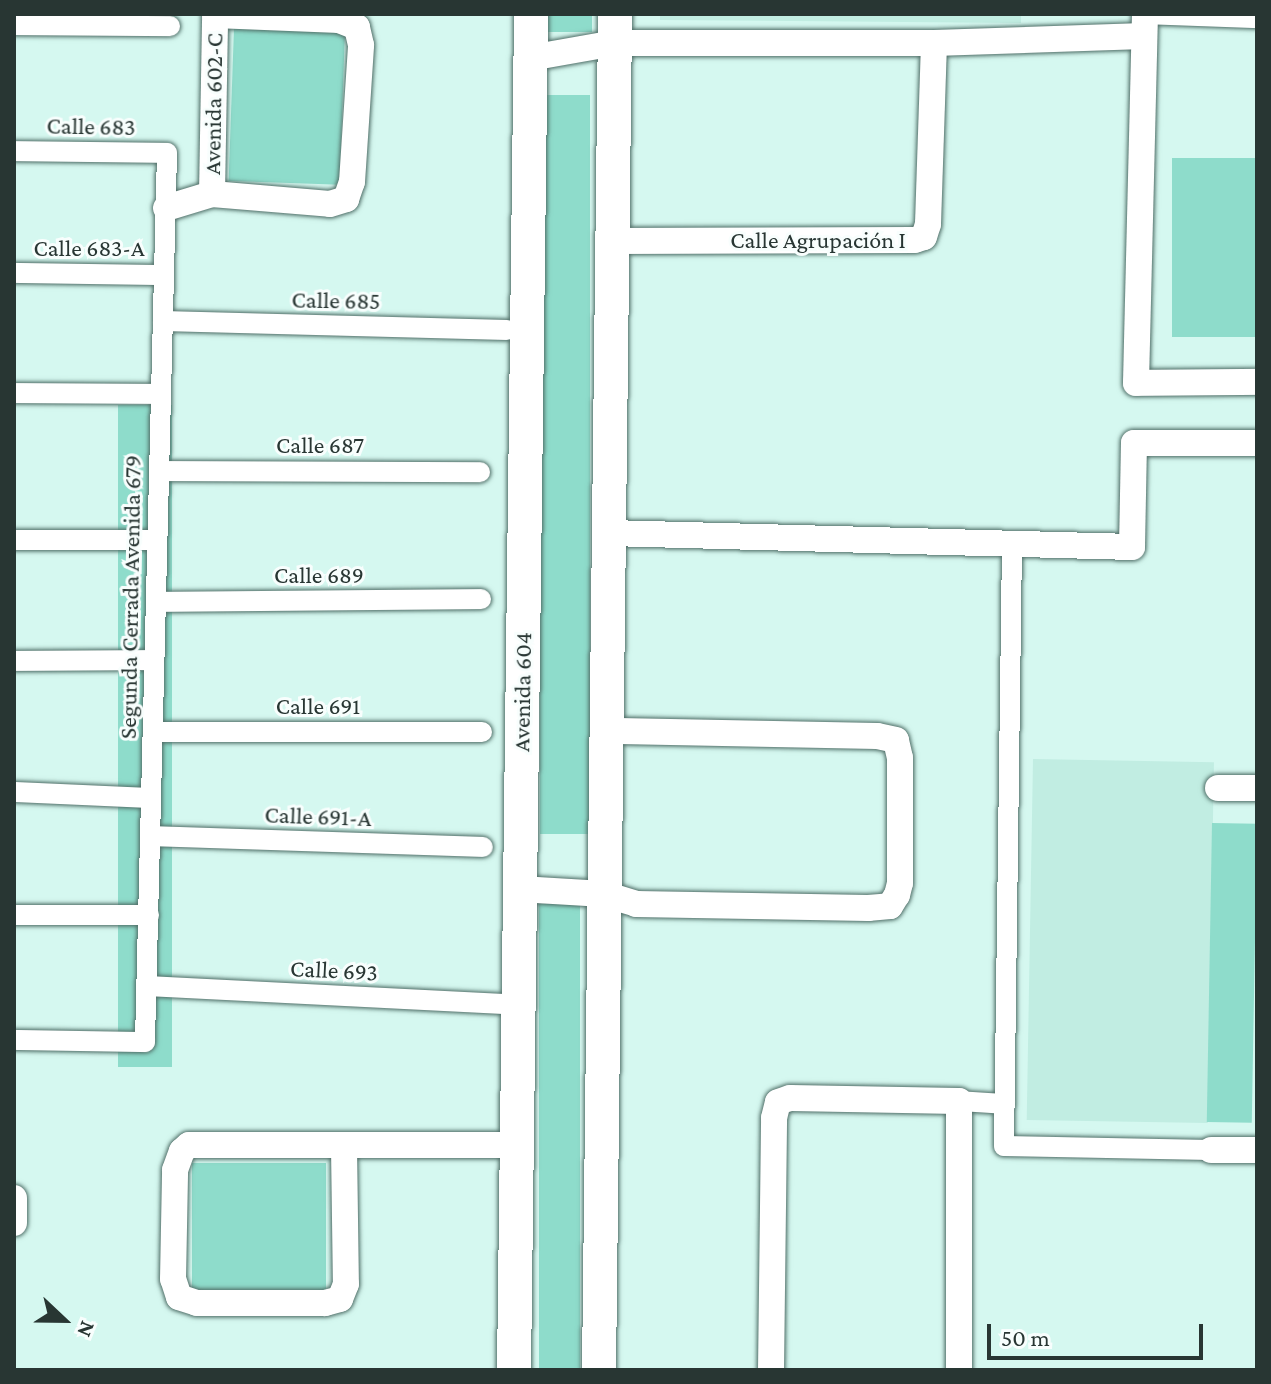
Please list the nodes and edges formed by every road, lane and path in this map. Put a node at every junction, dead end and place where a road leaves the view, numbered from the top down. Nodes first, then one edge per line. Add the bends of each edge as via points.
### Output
1 (531, 14) edge
2 (215, 15) edge
3 (1257, 18) edge
4 (1145, 21) edge
5 (14, 25) edge
6 (170, 26) dead end
7 (1062, 26) edge
8 (615, 28) edge
9 (934, 43) junction
10 (530, 58) junction
11 (14, 151) edge
12 (167, 153) joint
13 (212, 194) junction
14 (166, 208) junction
15 (612, 241) junction
16 (14, 273) edge
17 (164, 275) junction
18 (163, 321) junction
19 (507, 330) dead end
20 (1257, 382) edge
21 (14, 393) edge
22 (161, 394) junction
23 (1257, 443) edge
24 (159, 471) junction
25 (480, 472) dead end
26 (609, 533) junction
27 (14, 540) edge
28 (157, 540) junction
29 (1012, 544) junction
30 (481, 599) dead end
31 (156, 602) junction
32 (154, 660) junction
33 (14, 661) edge
34 (606, 731) junction
35 (153, 732) junction
36 (482, 732) dead end
37 (1218, 788) dead end
38 (1257, 788) edge
39 (14, 792) edge
40 (151, 798) junction
41 (151, 836) junction
42 (483, 847) dead end
43 (520, 889) junction
44 (604, 894) junction
45 (14, 915) edge
46 (149, 915) junction
47 (147, 986) junction
48 (519, 1005) junction
49 (14, 1040) edge
50 (959, 1101) junction
51 (1005, 1104) junction
52 (517, 1145) junction
53 (344, 1147) junction
54 (1211, 1150) joint
55 (1257, 1150) edge
56 (14, 1198) edge
57 (14, 1223) edge
58 (514, 1370) edge
59 (599, 1370) edge
60 (771, 1370) edge
61 (959, 1370) edge

1 - 10 street, Avenida 604
2 - 13 street, Avenida 602-C
2 - 13 street via 339,20 357,27 361,45 352,182 346,199 330,204
3 - 4 street
4 - 7 street
4 - 20 street via 1136,383
5 - 6 street
7 - 9 street
8 - 9 street
8 - 10 street
8 - 15 street
9 - 15 street, Calle Agrupación I via 924,237
10 - 43 street, Avenida 604
11 - 12 street, Calle 683
12 - 14 street, Segunda Cerrada Avenida 679
13 - 14 street, Avenida 602-C
14 - 17 street, Segunda Cerrada Avenida 679
15 - 26 street
16 - 17 street, Calle 683-A
17 - 18 street, Segunda Cerrada Avenida 679
18 - 19 street, Calle 685
18 - 22 street, Segunda Cerrada Avenida 679
21 - 22 street
22 - 24 street, Segunda Cerrada Avenida 679
23 - 29 street via 1134,443 1132,547
24 - 25 street, Calle 687
24 - 28 street, Segunda Cerrada Avenida 679
26 - 29 street
26 - 34 street
27 - 28 street
28 - 31 street, Segunda Cerrada Avenida 679
29 - 51 street
30 - 31 street, Calle 689
31 - 32 street, Segunda Cerrada Avenida 679
32 - 33 street
32 - 35 street, Segunda Cerrada Avenida 679
34 - 44 street
34 - 44 street via 896,740 900,883 890,906 880,908 636,904
35 - 36 street, Calle 691
35 - 40 street, Segunda Cerrada Avenida 679
37 - 38 street
39 - 40 street
40 - 41 street, Segunda Cerrada Avenida 679
41 - 42 street, Calle 691-A
41 - 46 street, Segunda Cerrada Avenida 679
43 - 44 street
43 - 48 street, Avenida 604
44 - 59 street
45 - 46 street
46 - 47 street, Segunda Cerrada Avenida 679
47 - 48 street, Calle 693
47 - 49 street, Segunda Cerrada Avenida 679 via 145,1042
48 - 52 street, Avenida 604
50 - 51 street
50 - 60 street via 778,1102
50 - 61 street
51 - 54 street via 1004,1146
52 - 53 street
52 - 58 street, Avenida 604
53 - 53 street via 198,1143 182,1151 175,1170 173,1279 179,1297 197,1303 340,1299 346,1284
54 - 55 street
56 - 57 street

